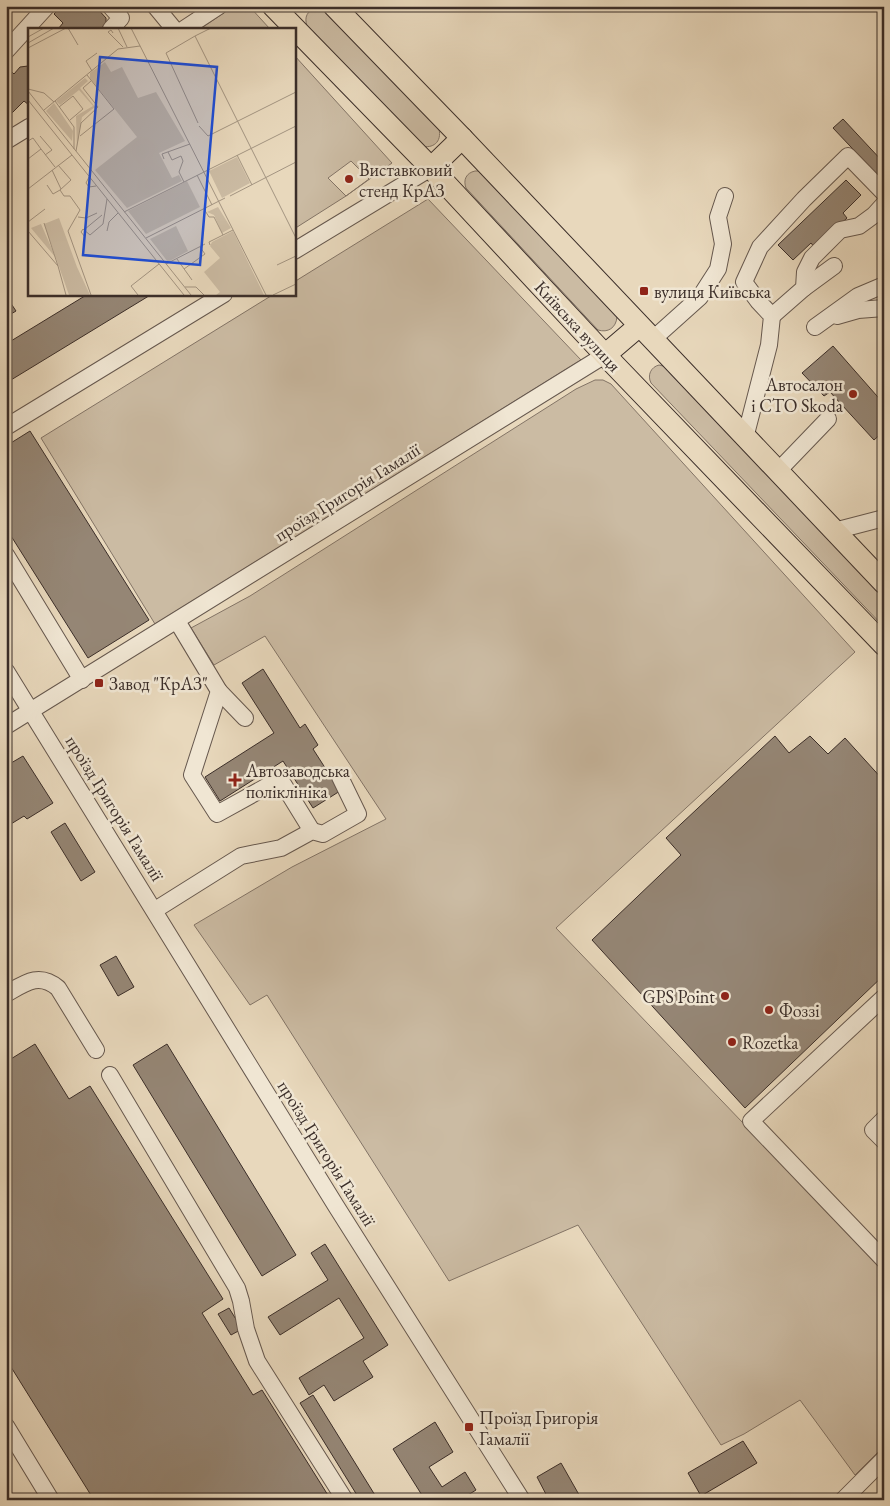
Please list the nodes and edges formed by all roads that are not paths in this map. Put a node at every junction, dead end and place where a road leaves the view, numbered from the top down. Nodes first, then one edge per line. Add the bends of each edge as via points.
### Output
1 (47, 6) edge
2 (110, 6) edge
3 (155, 6) edge
4 (219, 6) edge
5 (334, 6) edge
6 (281, 9) edge
7 (33, 28) edge
8 (112, 28) edge
9 (173, 28) edge
10 (186, 28) edge
11 (24, 41) edge
12 (6, 51) edge
13 (28, 127) edge
14 (9, 136) edge
15 (462, 138) junction
16 (431, 168) junction
17 (884, 193) edge
18 (725, 196) dead end
19 (884, 204) edge
20 (295, 250) edge
21 (834, 266) dead end
22 (884, 285) edge
23 (804, 288) junction
24 (222, 295) edge
25 (884, 308) edge
26 (772, 316) junction
27 (645, 333) junction
28 (606, 355) junction
29 (828, 419) dead end
30 (6, 427) edge
31 (745, 438) junction
32 (778, 471) junction
33 (884, 518) edge
34 (834, 530) junction
35 (6, 555) edge
36 (884, 583) edge
37 (177, 621) junction
38 (884, 645) edge
39 (6, 671) edge
40 (82, 680) junction
41 (219, 691) junction
42 (31, 712) junction
43 (245, 718) dead end
44 (6, 726) edge
45 (340, 777) dead end
46 (312, 831) junction
47 (155, 910) junction
48 (6, 994) edge
49 (884, 997) edge
50 (96, 1050) dead end
51 (110, 1075) dead end
52 (884, 1119) edge
53 (884, 1141) edge
54 (884, 1260) edge
55 (6, 1426) edge
56 (884, 1459) edge
57 (51, 1500) edge
58 (346, 1500) edge
59 (522, 1500) edge
60 (843, 1500) edge

1 - 7 street
2 - 8 street via 121,18
3 - 9 street
4 - 10 street
5 - 15 main road
6 - 16 main road, Київська вулиця
11 - 12 street
13 - 14 street
15 - 16 main road
15 - 27 main road
16 - 20 street
16 - 28 main road, Київська вулиця
17 - 26 street via 848,156 760,247 744,282
18 - 27 street via 718,217 723,244 718,269 700,297
19 - 23 street via 859,226 840,230 812,258 805,272
21 - 23 street
22 - 25 street via 858,296 821,323 858,310
23 - 26 street
24 - 30 street
26 - 31 street via 767,353
27 - 28 main road
27 - 31 main road
28 - 37 street, проїзд Григорія Гамалії
28 - 38 main road, Київська вулиця
29 - 32 street
31 - 32 main road
32 - 34 main road
33 - 34 street
34 - 36 main road
35 - 40 street
37 - 40 street, проїзд Григорія Гамалії
37 - 41 street
39 - 42 street
40 - 42 street, проїзд Григорія Гамалії
41 - 43 street
41 - 46 street via 192,775 216,814 280,779
42 - 44 street
42 - 47 street, проїзд Григорія Гамалії
45 - 46 street via 358,814 323,834
46 - 47 street via 281,848 241,856
47 - 59 street, проїзд Григорія Гамалії via 331,1198
48 - 50 street via 26,982 37,979 50,981 58,988
49 - 54 street via 751,1121
51 - 58 street via 237,1288 257,1361
52 - 53 street via 872,1130
55 - 57 street
56 - 60 street

